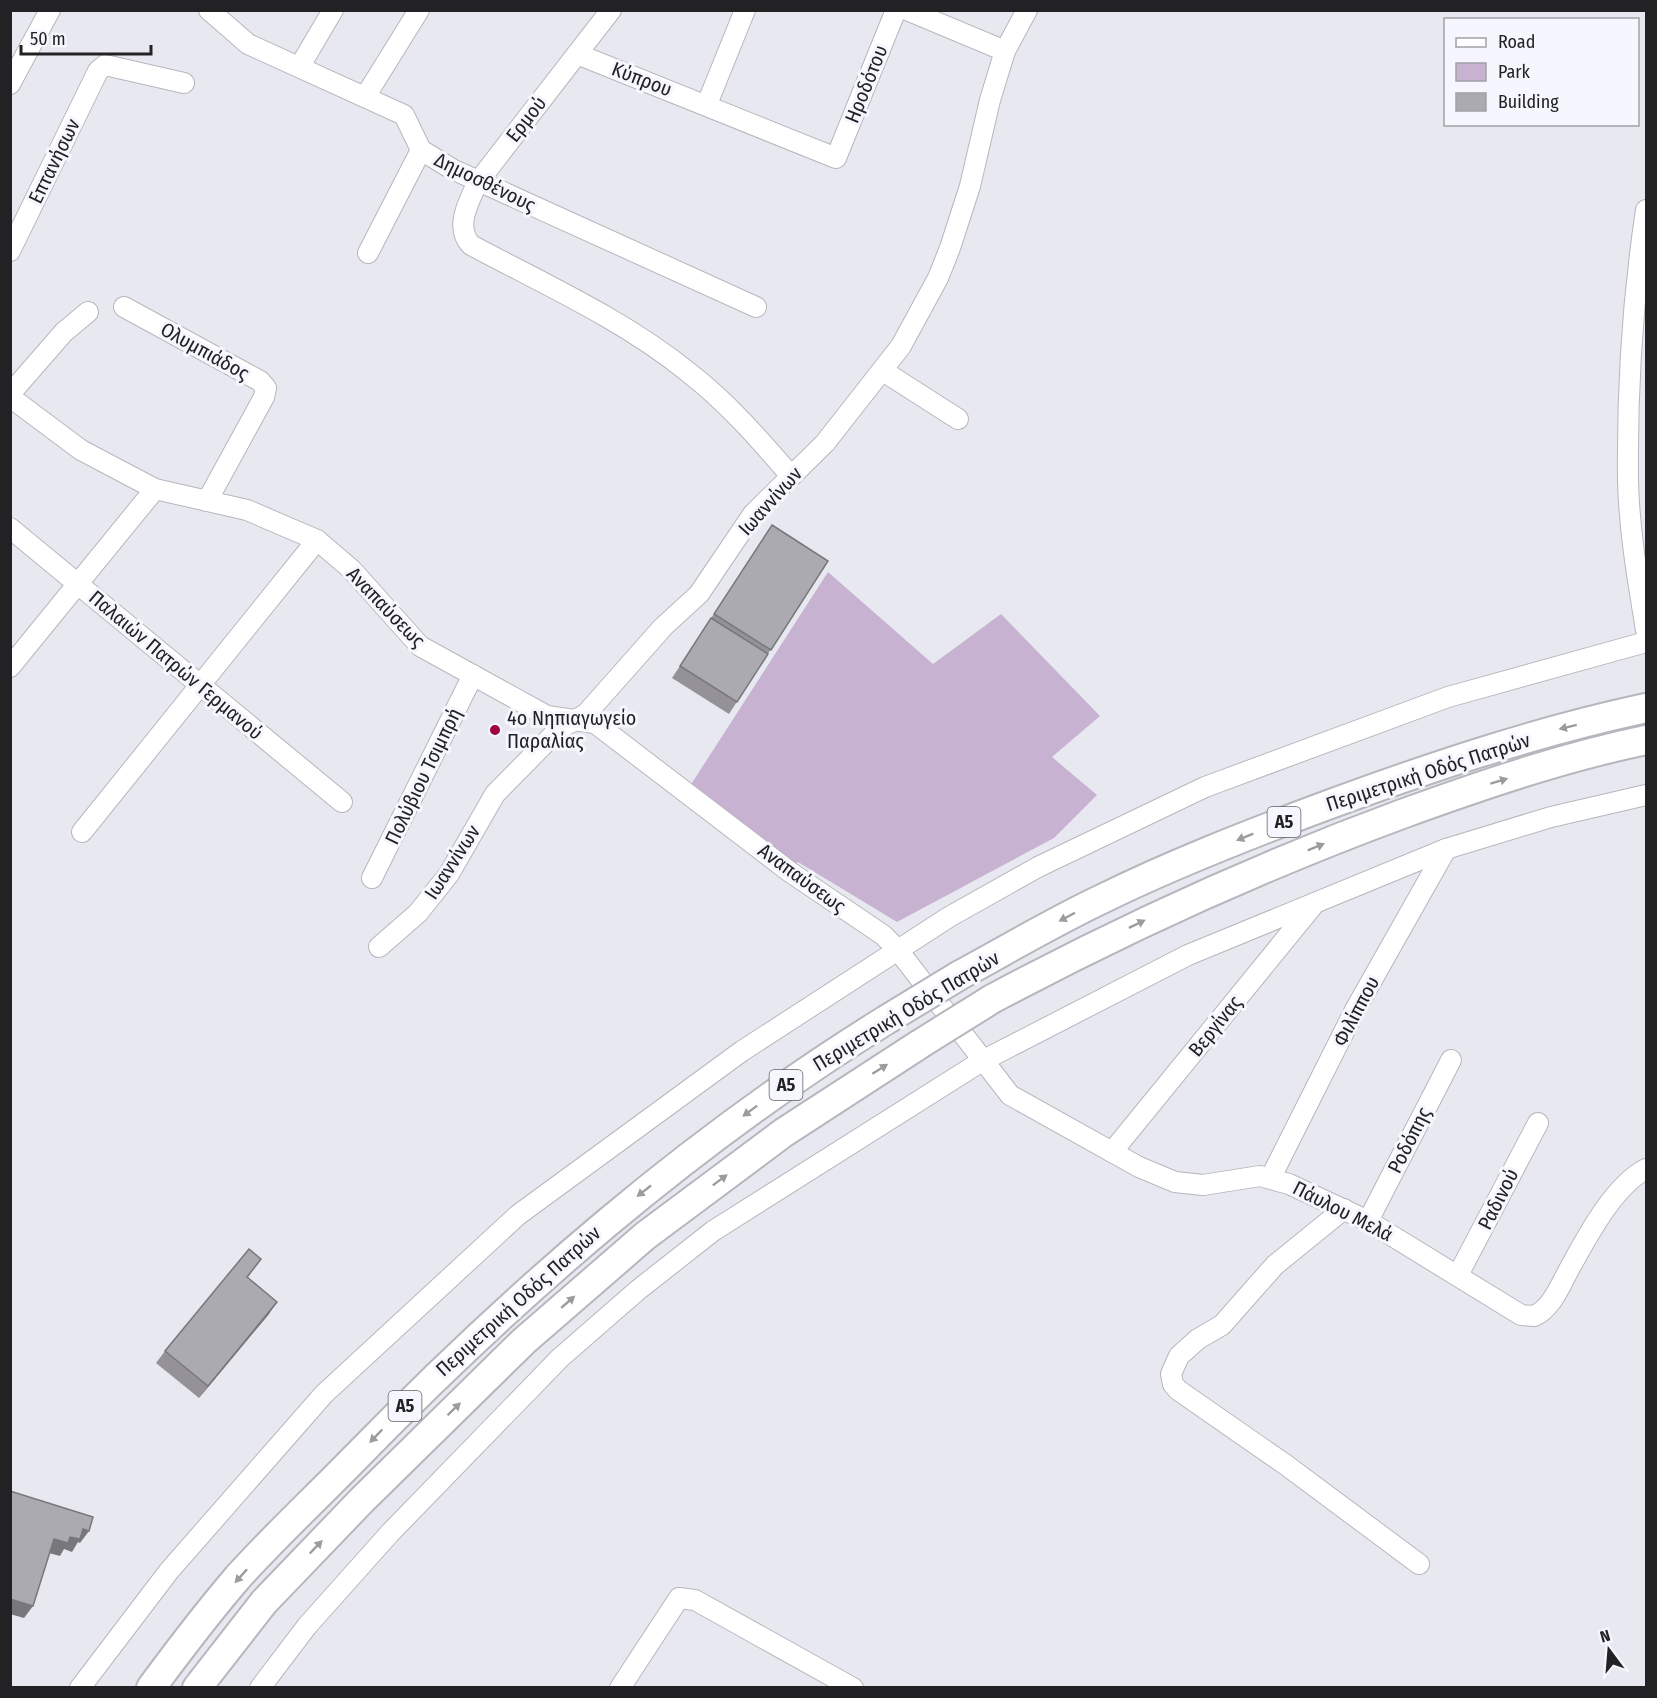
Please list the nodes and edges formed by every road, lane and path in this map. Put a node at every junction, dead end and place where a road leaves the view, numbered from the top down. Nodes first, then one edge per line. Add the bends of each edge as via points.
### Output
1 (50, 10) edge
2 (209, 10) edge
3 (333, 10) edge
4 (419, 10) edge
5 (611, 10) edge
6 (745, 10) edge
7 (896, 10) edge
8 (908, 10) edge
9 (1027, 10) edge
10 (1005, 51) junction
11 (577, 54) junction
12 (300, 66) junction
13 (184, 83) dead end
14 (10, 84) edge
15 (366, 97) junction
16 (707, 104) junction
17 (421, 150) junction
18 (836, 158) joint
19 (478, 182) junction
20 (1647, 210) edge
21 (10, 251) edge
22 (368, 253) dead end
23 (124, 307) dead end
24 (756, 307) dead end
25 (88, 312) dead end
26 (883, 371) junction
27 (10, 396) edge
28 (958, 419) dead end
29 (791, 476) junction
30 (155, 489) junction
31 (207, 501) junction
32 (10, 528) edge
33 (317, 540) junction
34 (78, 583) junction
35 (1647, 630) edge
36 (1647, 642) edge
37 (10, 667) edge
38 (473, 675) junction
39 (200, 686) junction
40 (1636, 711) edge
41 (575, 720) junction
42 (1640, 741) edge
43 (1647, 795) edge
44 (342, 802) dead end
45 (82, 832) dead end
46 (1446, 849) junction
47 (372, 878) dead end
48 (1318, 900) junction
49 (379, 947) dead end
50 (897, 949) junction
51 (1451, 1060) dead end
52 (982, 1061) junction
53 (1538, 1123) dead end
54 (1112, 1152) junction
55 (1647, 1169) edge
56 (1271, 1177) junction
57 (1344, 1209) junction
58 (1368, 1221) junction
59 (1458, 1275) junction
60 (1419, 1564) dead end
61 (80, 1688) edge
62 (151, 1688) edge
63 (197, 1688) edge
64 (260, 1688) edge
65 (620, 1688) edge
66 (853, 1688) edge

1 - 14 street
2 - 12 street, Δημοσθένους via 248,44
3 - 12 street
4 - 15 street
5 - 11 street, Ερμού
6 - 16 street
7 - 18 street, Ηροδότου
8 - 10 street
9 - 10 street, Ιωαννίνων
10 - 26 street, Ιωαννίνων via 950,248 913,325
11 - 16 street, Κύπρου
11 - 19 street, Ερμού
12 - 15 street, Δημοσθένους
13 - 21 street, Επτανήσων via 105,65
15 - 17 street, Δημοσθένους via 404,115
16 - 18 street, Κύπρου
17 - 19 street, Δημοσθένους
17 - 22 street
19 - 24 street, Δημοσθένους
19 - 29 street, Ερμού via 464,217 466,237 471,244 609,320 675,362 721,400
20 - 35 street via 1632,354 1628,480
23 - 31 street, Ολυμπιάδος via 260,381 266,388
25 - 27 street via 64,332
26 - 28 street
26 - 29 street, Ιωαννίνων via 837,430
27 - 30 street, Αναπαύσεως via 81,450
29 - 41 street, Ιωαννίνων via 753,514 699,594 663,627 586,714
30 - 31 street, Αναπαύσεως
30 - 34 street
31 - 33 street, Αναπαύσεως via 247,510
32 - 34 street, Παλαιών Πατρών Γερμανού
33 - 38 street, Αναπαύσεως via 351,569 420,646
33 - 39 street
34 - 37 street
34 - 39 street, Παλαιών Πατρών Γερμανού
36 - 50 street via 1448,697 1205,787 1038,867
38 - 41 street, Αναπαύσεως via 547,716
38 - 47 street, Πολύβιου Τσιμπρή
39 - 44 street, Παλαιών Πατρών Γερμανού
39 - 45 street
40 -> 62 highway, Περιμετρική Οδός Πατρών / Α5, bridge via 1458,759 1180,863 1103,898 960,975 773,1094 638,1196 414,1396 238,1577
41 - 49 street, Ιωαννίνων via 559,729 495,794 448,874 418,913
41 - 50 street, Αναπαύσεως via 595,723 622,742 790,872 884,935
63 -> 42 highway, Περιμετρική Οδός Πατρών / Α5, bridge via 264,1602 524,1341 654,1229 783,1133 992,999 1140,922 1284,860 1465,791
43 - 46 street
46 - 48 street
46 - 56 street, Φιλίππου via 1355,1010
48 - 52 street via 1188,955
48 - 54 street, Βεργίνας
50 - 52 street, Αναπαύσεως
50 - 61 street via 742,1051 518,1215 324,1394 169,1571
51 - 58 street, Ροδόπης
52 - 54 street, Πάυλου Μελά via 1011,1095
52 - 64 street via 713,1231 638,1290 560,1358 390,1533 307,1626
53 - 59 street, Ραδινού
54 - 56 street, Πάυλου Μελά via 1138,1167 1188,1185 1247,1176
55 - 59 street, Πάυλου Μελά via 1628,1182 1587,1236 1541,1313 1521,1315
56 - 57 street, Πάυλου Μελά
57 - 58 street, Πάυλου Μελά
57 - 60 street via 1275,1265 1222,1325 1182,1352 1172,1367 1171,1380 1178,1390
58 - 59 street, Πάυλου Μελά
65 - 66 street via 679,1598 695,1600

